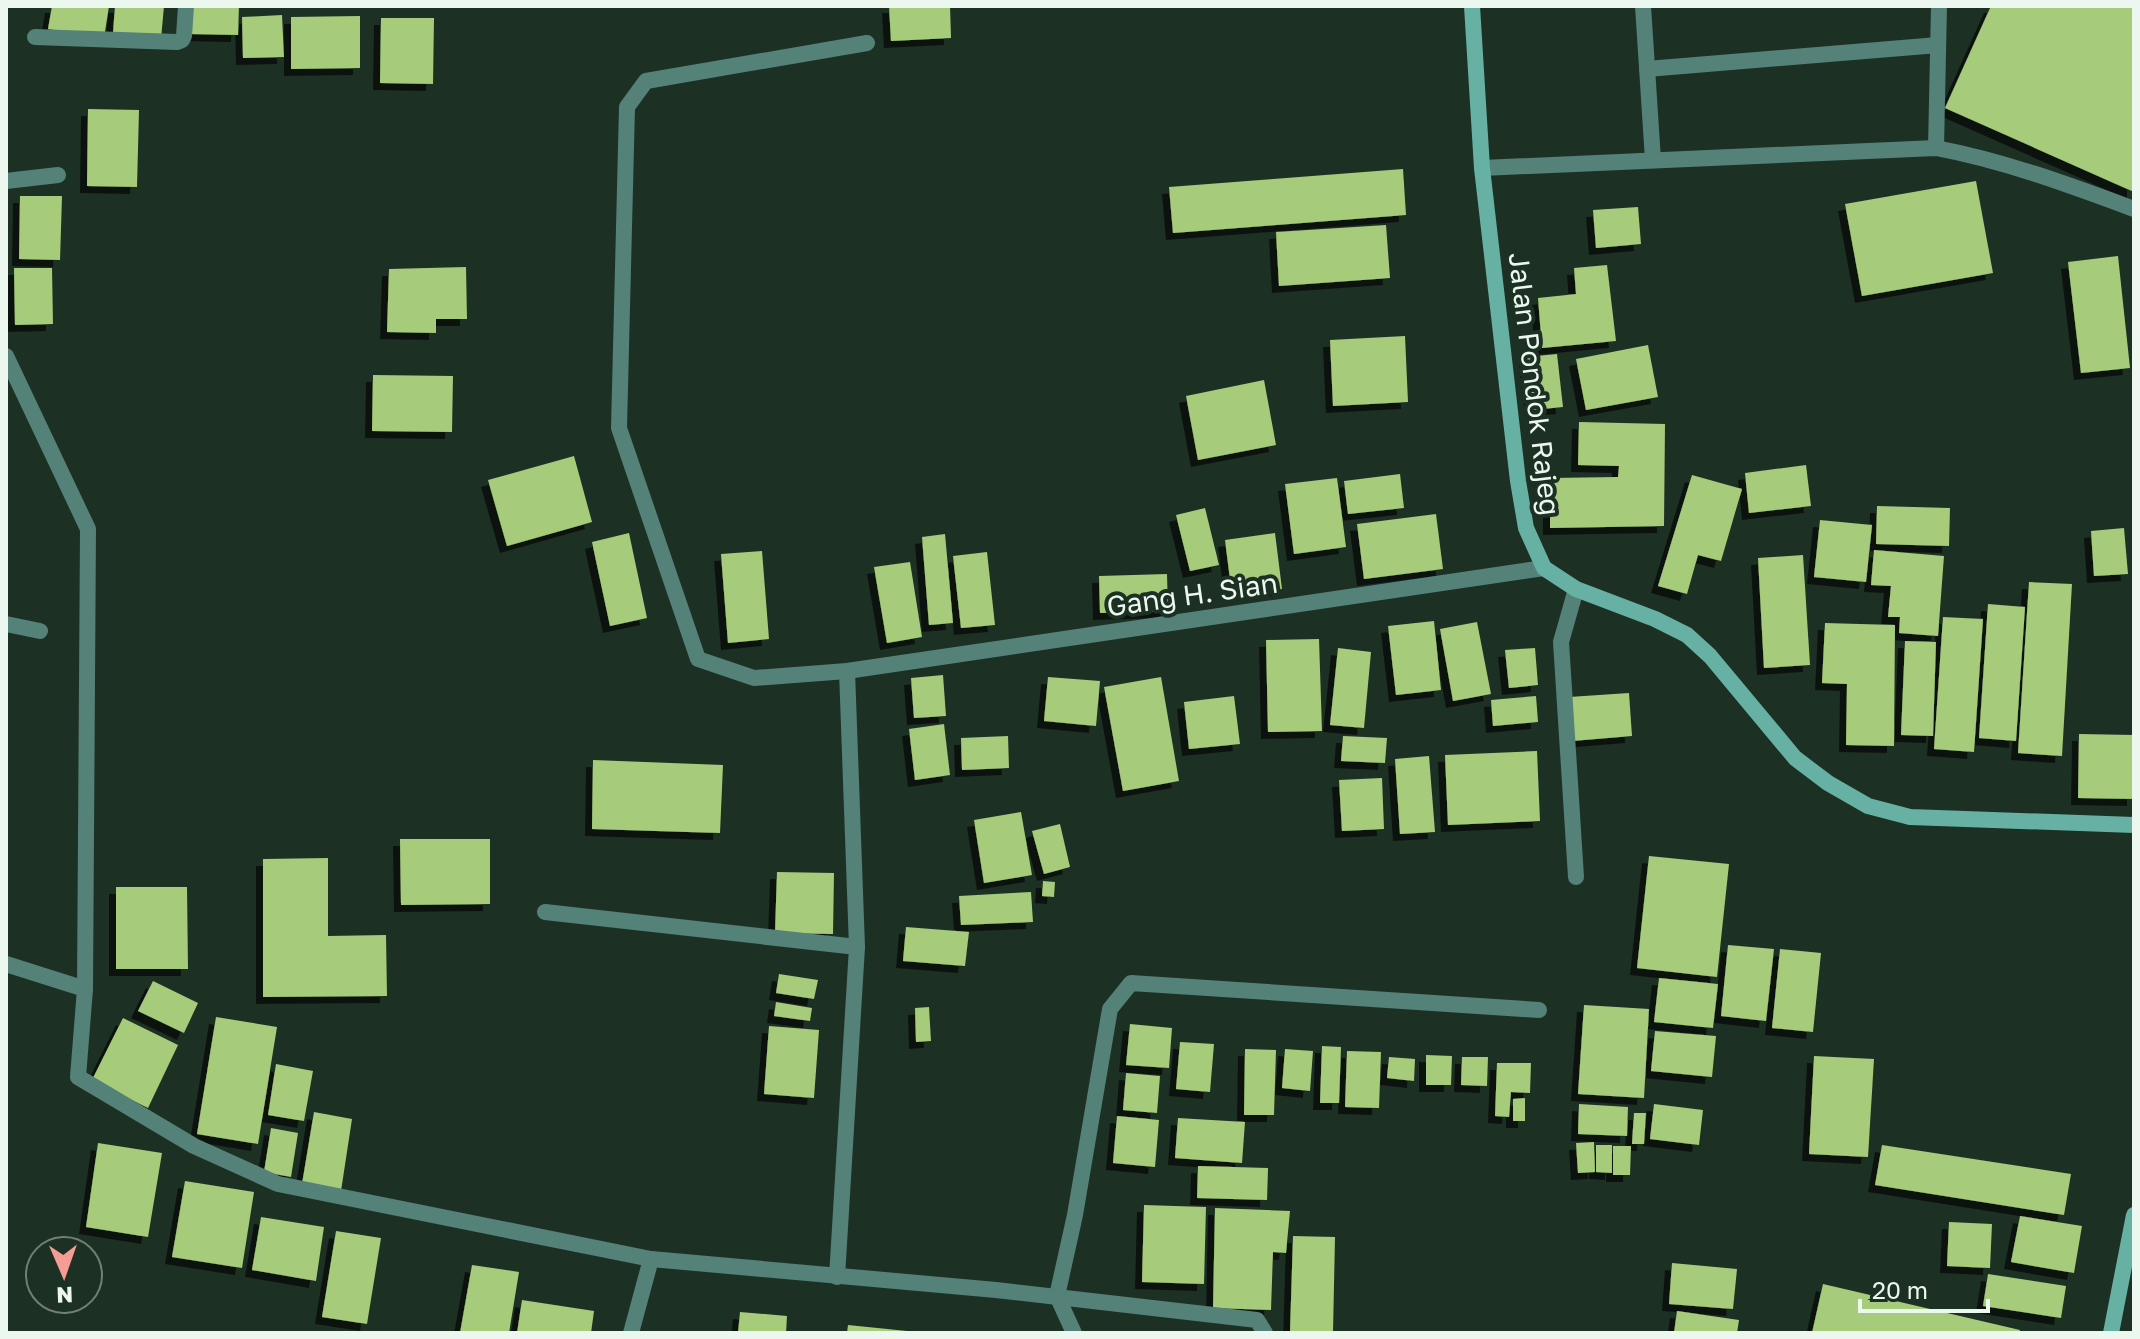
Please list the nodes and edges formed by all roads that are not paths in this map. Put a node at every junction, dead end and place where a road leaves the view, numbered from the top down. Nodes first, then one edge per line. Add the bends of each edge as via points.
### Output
1 (186, 6) edge
2 (1472, 6) edge
3 (1643, 6) edge
4 (1939, 6) edge
5 (35, 37) dead end
6 (867, 43) dead end
7 (1938, 45) junction
8 (1647, 69) junction
9 (1936, 148) junction
10 (1653, 160) junction
11 (1482, 168) junction
12 (58, 175) dead end
13 (6, 181) edge
14 (2134, 209) edge
15 (6, 356) edge
16 (1544, 568) junction
17 (1576, 589) junction
18 (6, 624) edge
19 (40, 631) dead end
20 (847, 671) junction
21 (2134, 825) edge
22 (1576, 877) dead end
23 (545, 912) dead end
24 (857, 947) junction
25 (6, 964) edge
26 (85, 989) junction
27 (1539, 1010) dead end
28 (2134, 1215) edge
29 (651, 1259) junction
30 (837, 1277) junction
31 (1057, 1296) junction
32 (631, 1333) edge
33 (1074, 1333) edge
34 (1265, 1333) edge
35 (2111, 1333) edge

1 - 5 street via 184,36 177,42
2 - 11 main road, Jalan Pondok Rajeg
3 - 8 street
4 - 7 street
6 - 20 street, Gang H. Sian via 646,81 627,107 619,428 698,659 754,678
7 - 8 street
7 - 9 street
8 - 10 street
9 - 10 street
9 - 14 street via 2035,173
10 - 11 street
11 - 16 main road, Jalan Pondok Rajeg via 1518,481 1526,528
12 - 13 street
15 - 26 street via 88,529
16 - 17 main road
16 - 20 street, Gang H. Sian
17 - 21 main road via 1687,635 1795,758 1868,806 1910,817
17 - 22 street via 1561,642
18 - 19 street
20 - 24 street
23 - 24 street
24 - 30 street
25 - 26 street
26 - 29 street via 78,1077 194,1146 278,1184
27 - 31 street via 1131,983 1110,1009
28 - 35 main road
29 - 30 street
29 - 32 street
30 - 31 street
31 - 33 street
31 - 34 street via 1257,1320

